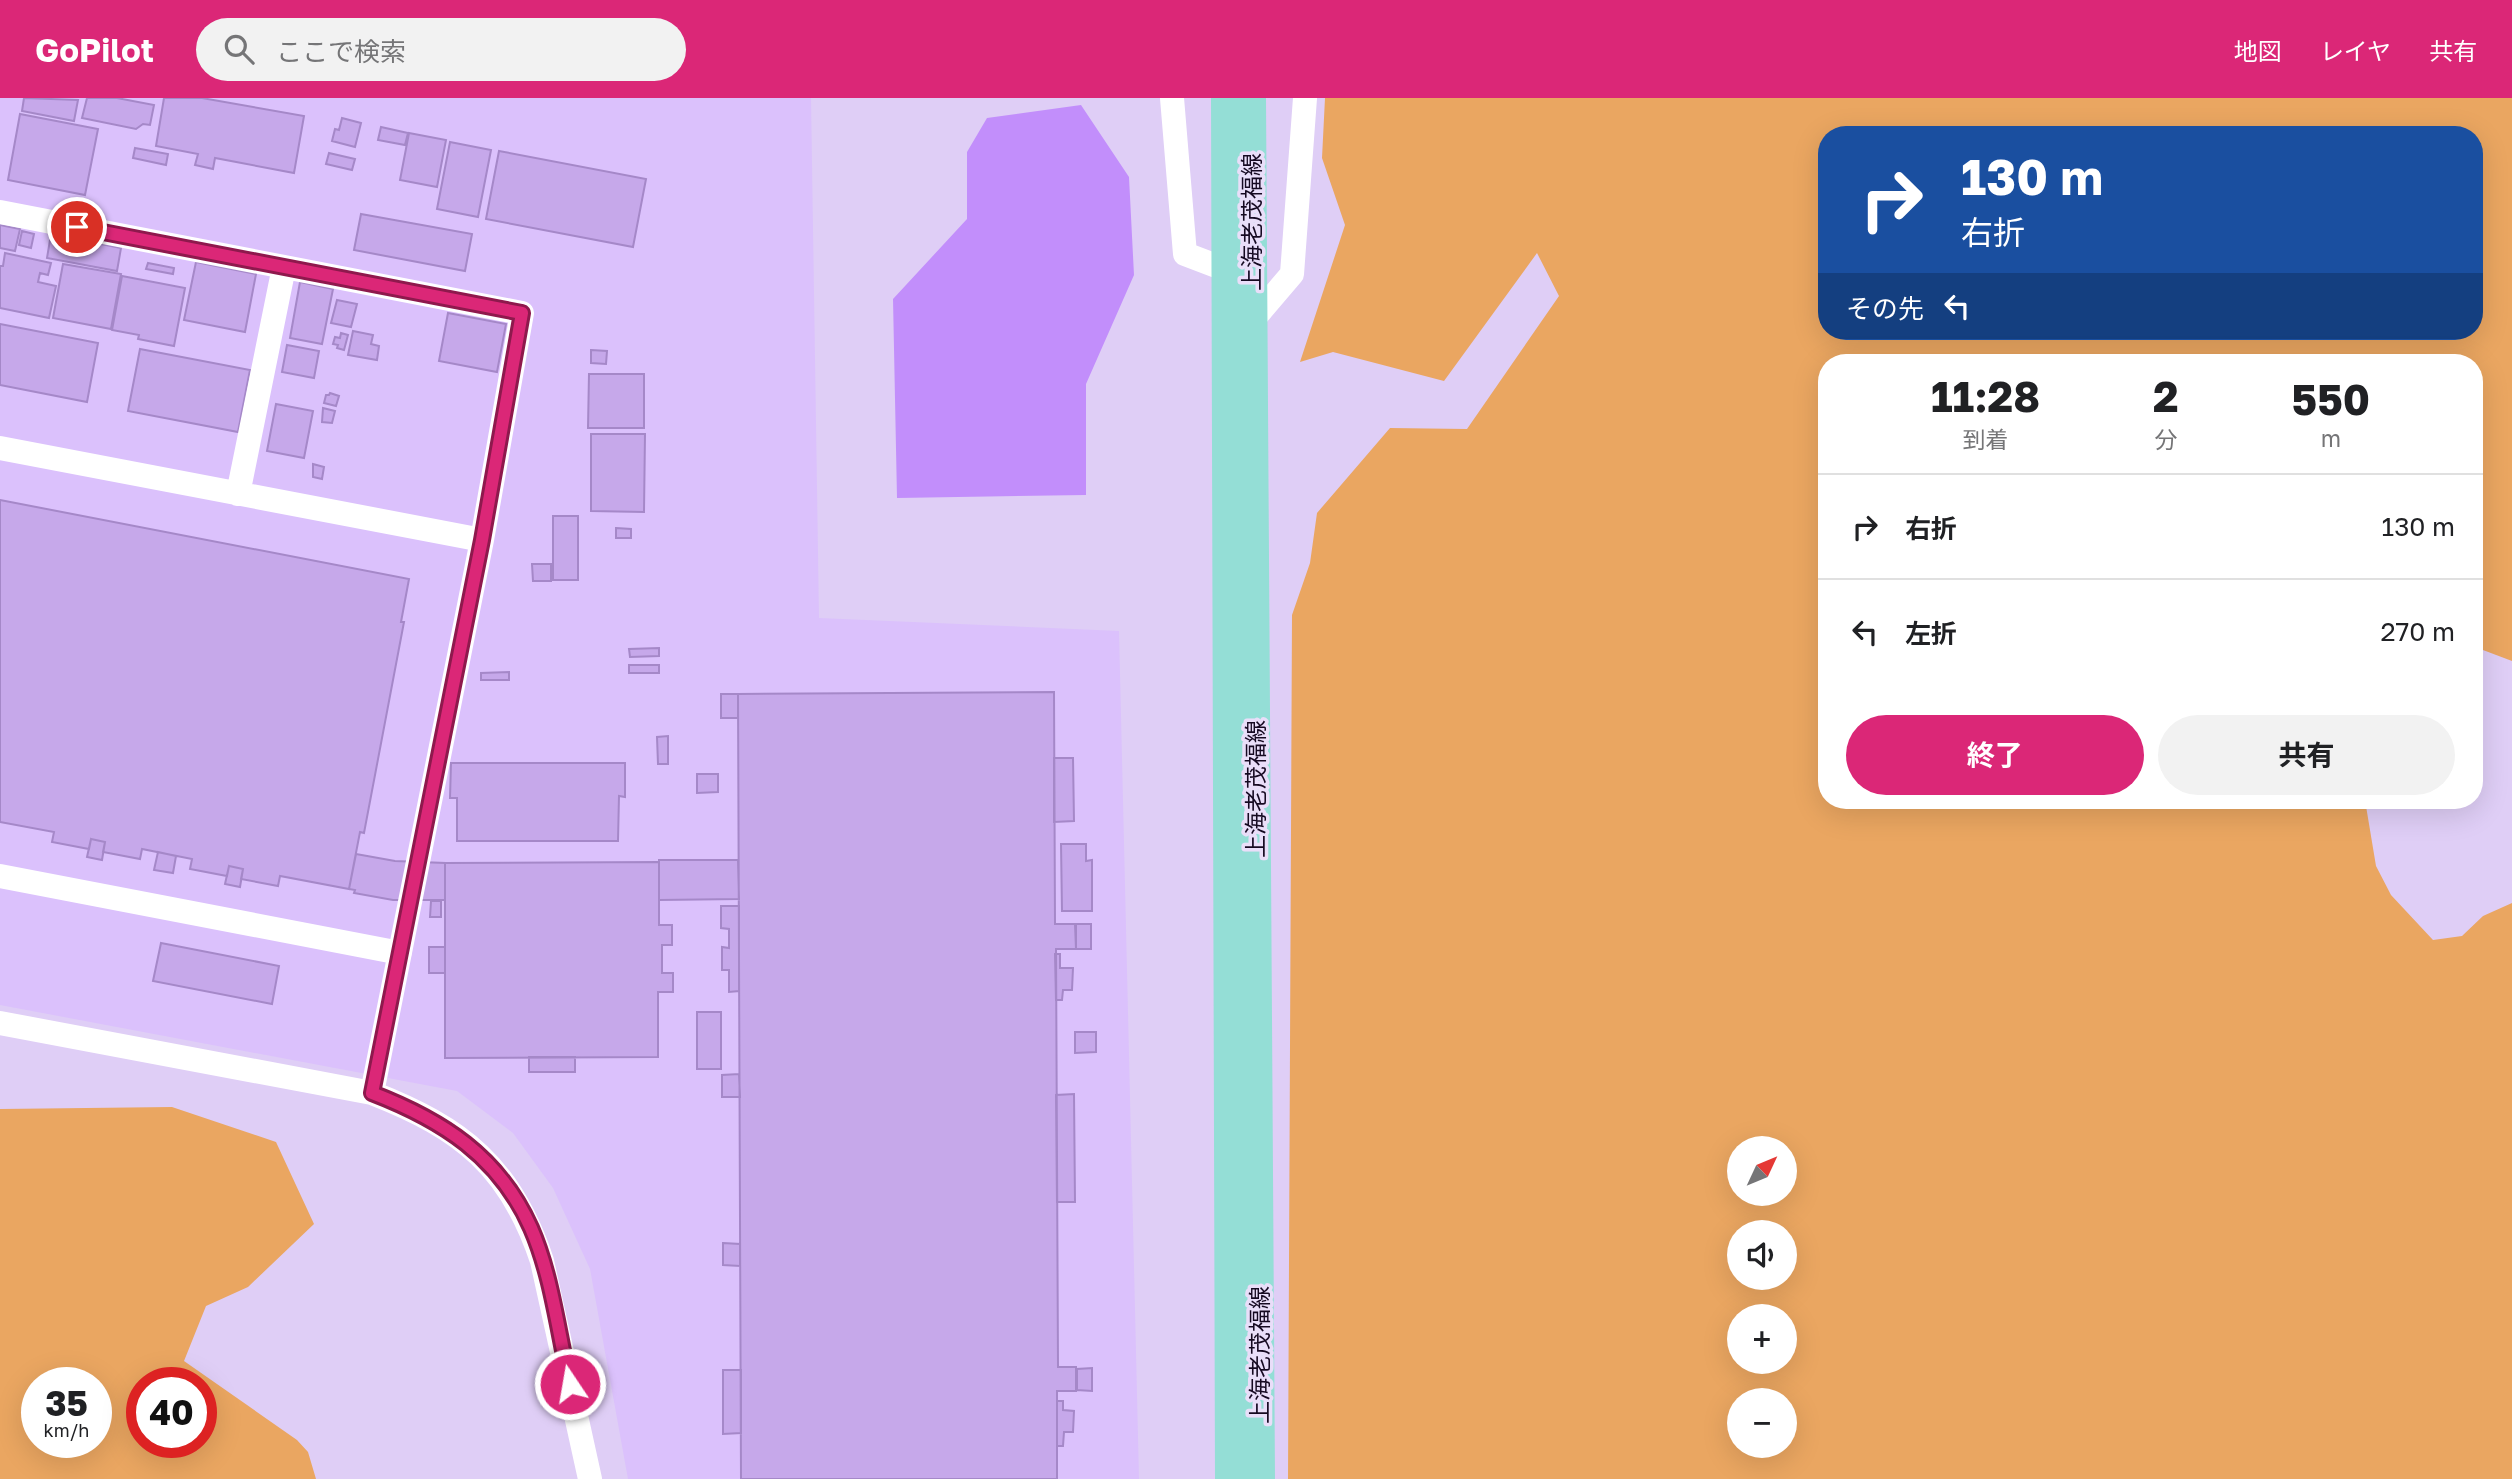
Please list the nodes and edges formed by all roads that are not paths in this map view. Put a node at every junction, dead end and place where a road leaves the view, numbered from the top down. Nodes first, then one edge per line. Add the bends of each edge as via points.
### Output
1 (1172, 98) edge
2 (1226, 98) edge
3 (1251, 98) edge
4 (1306, 98) edge
5 (0, 212) edge
6 (284, 267) junction
7 (1227, 270) junction
8 (1252, 321) junction
9 (0, 448) edge
10 (238, 494) junction
11 (482, 540) junction
12 (0, 876) edge
13 (400, 953) junction
14 (0, 1023) edge
15 (372, 1093) junction
16 (590, 1479) edge
17 (1230, 1479) edge
18 (1260, 1479) edge

1 - 7 street, 上海老茂福線 via 1185,254
2 - 7 main road, 上海老茂福線
3 - 8 main road, 上海老茂福線
4 - 8 street via 1292,274
5 - 6 street
6 - 10 street
6 - 11 street via 522,313
7 - 17 main road, 上海老茂福線
8 - 18 main road, 上海老茂福線
9 - 10 street
10 - 11 street
11 - 13 street
12 - 13 street
13 - 15 street
14 - 15 street
15 - 16 street via 418,1111 457,1136 496,1172 523,1212 542,1261

